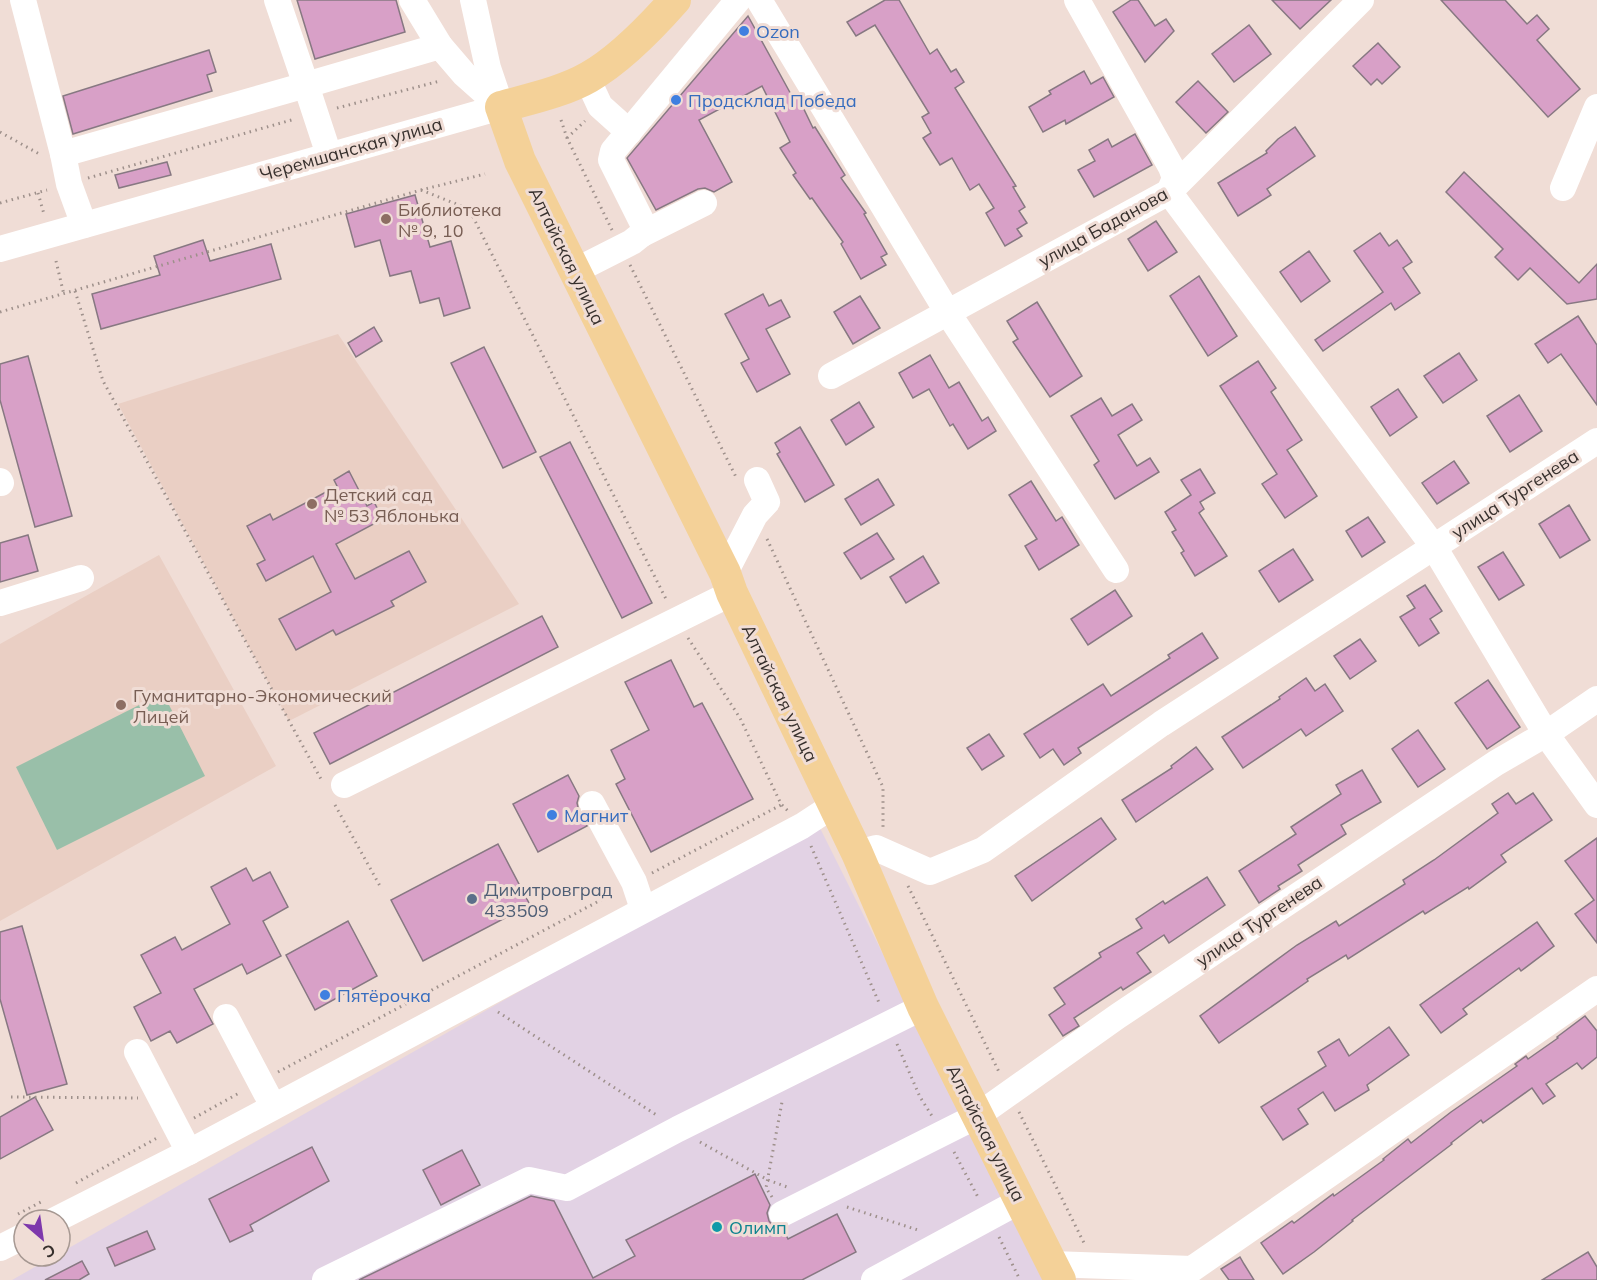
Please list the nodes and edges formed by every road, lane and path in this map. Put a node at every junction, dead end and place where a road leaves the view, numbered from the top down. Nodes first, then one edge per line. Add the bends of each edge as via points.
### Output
1 (22, 0) edge
2 (277, 0) edge
3 (412, 0) edge
4 (473, 0) edge
5 (738, 0) edge
6 (759, 0) edge
7 (1077, 0) edge
8 (1361, 0) edge
9 (671, 2) edge
10 (440, 46) junction
11 (464, 74) junction
12 (587, 78) junction
13 (306, 85) junction
14 (501, 107) junction
15 (1597, 108) edge
16 (316, 113) junction
17 (561, 120) dead end
18 (0, 132) edge
19 (629, 132) junction
20 (329, 155) junction
21 (66, 169) junction
22 (485, 174) dead end
23 (1563, 189) dead end
24 (421, 190) junction
25 (1169, 192) junction
26 (38, 193) junction
27 (0, 203) edge
28 (704, 203) dead end
29 (45, 219) dead end
30 (84, 225) junction
31 (632, 241) junction
32 (0, 249) edge
33 (56, 261) dead end
34 (575, 271) junction
35 (75, 291) junction
36 (64, 295) junction
37 (0, 312) edge
38 (948, 313) junction
39 (831, 376) dead end
40 (1597, 441) edge
41 (748, 482) joint
42 (755, 515) junction
43 (1434, 547) junction
44 (1116, 570) dead end
45 (81, 578) dead end
46 (729, 583) junction
47 (0, 603) edge
48 (676, 620) junction
49 (1597, 699) edge
50 (1546, 734) junction
51 (333, 789) junction
52 (592, 804) dead end
53 (782, 804) junction
54 (834, 805) junction
55 (1597, 805) edge
56 (802, 826) junction
57 (857, 854) junction
58 (895, 857) junction
59 (634, 882) junction
60 (380, 886) dead end
61 (643, 909) junction
62 (1597, 989) edge
63 (923, 1007) junction
64 (226, 1017) dead end
65 (888, 1024) junction
66 (137, 1052) dead end
67 (787, 1075) junction
68 (260, 1082) junction
69 (1010, 1094) junction
70 (11, 1097) dead end
71 (161, 1099) junction
72 (273, 1106) junction
73 (977, 1116) junction
74 (176, 1127) junction
75 (944, 1133) junction
76 (189, 1152) junction
77 (68, 1187) dead end
78 (1020, 1201) junction
79 (54, 1208) edge
80 (782, 1214) joint
81 (989, 1218) junction
82 (12, 1233) edge
83 (0, 1248) edge
84 (1095, 1266) junction
85 (1056, 1272) edge
86 (325, 1280) edge
87 (874, 1280) edge
88 (1020, 1280) edge

1 - 21 street
2 - 13 street
3 - 10 street
4 - 14 street
5 - 19 street
6 - 38 street
7 - 25 street via 1171,167 1175,178
8 - 25 street, улица Баданова
9 - 12 main road, Черемшанская улица via 627,48
10 - 11 street
10 - 13 street
11 - 14 street
11 - 16 path
12 - 14 main road, Черемшанская улица
12 - 19 street via 600,106
13 - 16 street
13 - 21 street
14 - 20 street, Черемшанская улица
14 - 34 main road, Алтайская улица via 520,161
15 - 23 street
16 - 20 street
16 - 21 path
17 - 31 path via 567,138
18 - 21 path
19 - 31 street via 613,151 611,160 644,226
20 - 30 street, Черемшанская улица
21 - 26 path
21 - 30 street
22 - 24 path
24 - 35 path
24 - 48 path via 469,209
25 - 38 street, улица Баданова
25 - 43 street
26 - 27 path
26 - 29 path
28 - 31 street
30 - 32 street, Черемшанская улица
31 - 34 street
31 - 41 path
33 - 36 path
34 - 46 main road, Алтайская улица
35 - 36 path
35 - 51 path via 103,381
36 - 37 path
38 - 39 street, улица Баданова
38 - 44 street
40 - 43 street, улица Тургенева
41 - 42 street via 767,502
42 - 46 street
42 - 58 path via 883,787 883,831
43 - 50 street, улица Тургенева
43 - 58 street via 1161,724 983,850 930,872
45 - 47 street
46 - 48 street
46 - 54 main road, Алтайская улица
48 - 51 street
48 - 53 path via 740,718
49 - 50 street, улица Тургенева
50 - 55 street, улица Тургенева
50 - 69 street, улица Тургенева via 1118,1016
51 - 60 path
52 - 59 street
53 - 56 path
53 - 59 path
54 - 56 street
54 - 57 main road, Алтайская улица
56 - 61 street
56 - 65 path
57 - 58 street via 876,848
57 - 63 main road, Алтайская улица
58 - 69 path
59 - 61 street
59 - 68 path
61 - 72 street
62 - 84 street via 1192,1269
63 - 65 street
63 - 73 main road, Алтайская улица
64 - 68 street
65 - 67 street
65 - 75 path via 920,1097
66 - 71 street
67 - 80 path via 766,1188
67 - 86 street via 567,1188 529,1180
68 - 72 street
68 - 74 path
69 - 73 street, улица Тургенева
69 - 84 path
70 - 71 path
71 - 74 street
72 - 76 street
73 - 75 street, улица Тургенева
73 - 78 main road, Алтайская улица
74 - 76 street
74 - 77 path
75 - 80 street, улица Тургенева
75 - 81 path
76 - 79 street
78 - 81 street
78 - 85 main road, Алтайская улица
81 - 87 street
81 - 88 path
82 - 83 street
84 - 85 street

